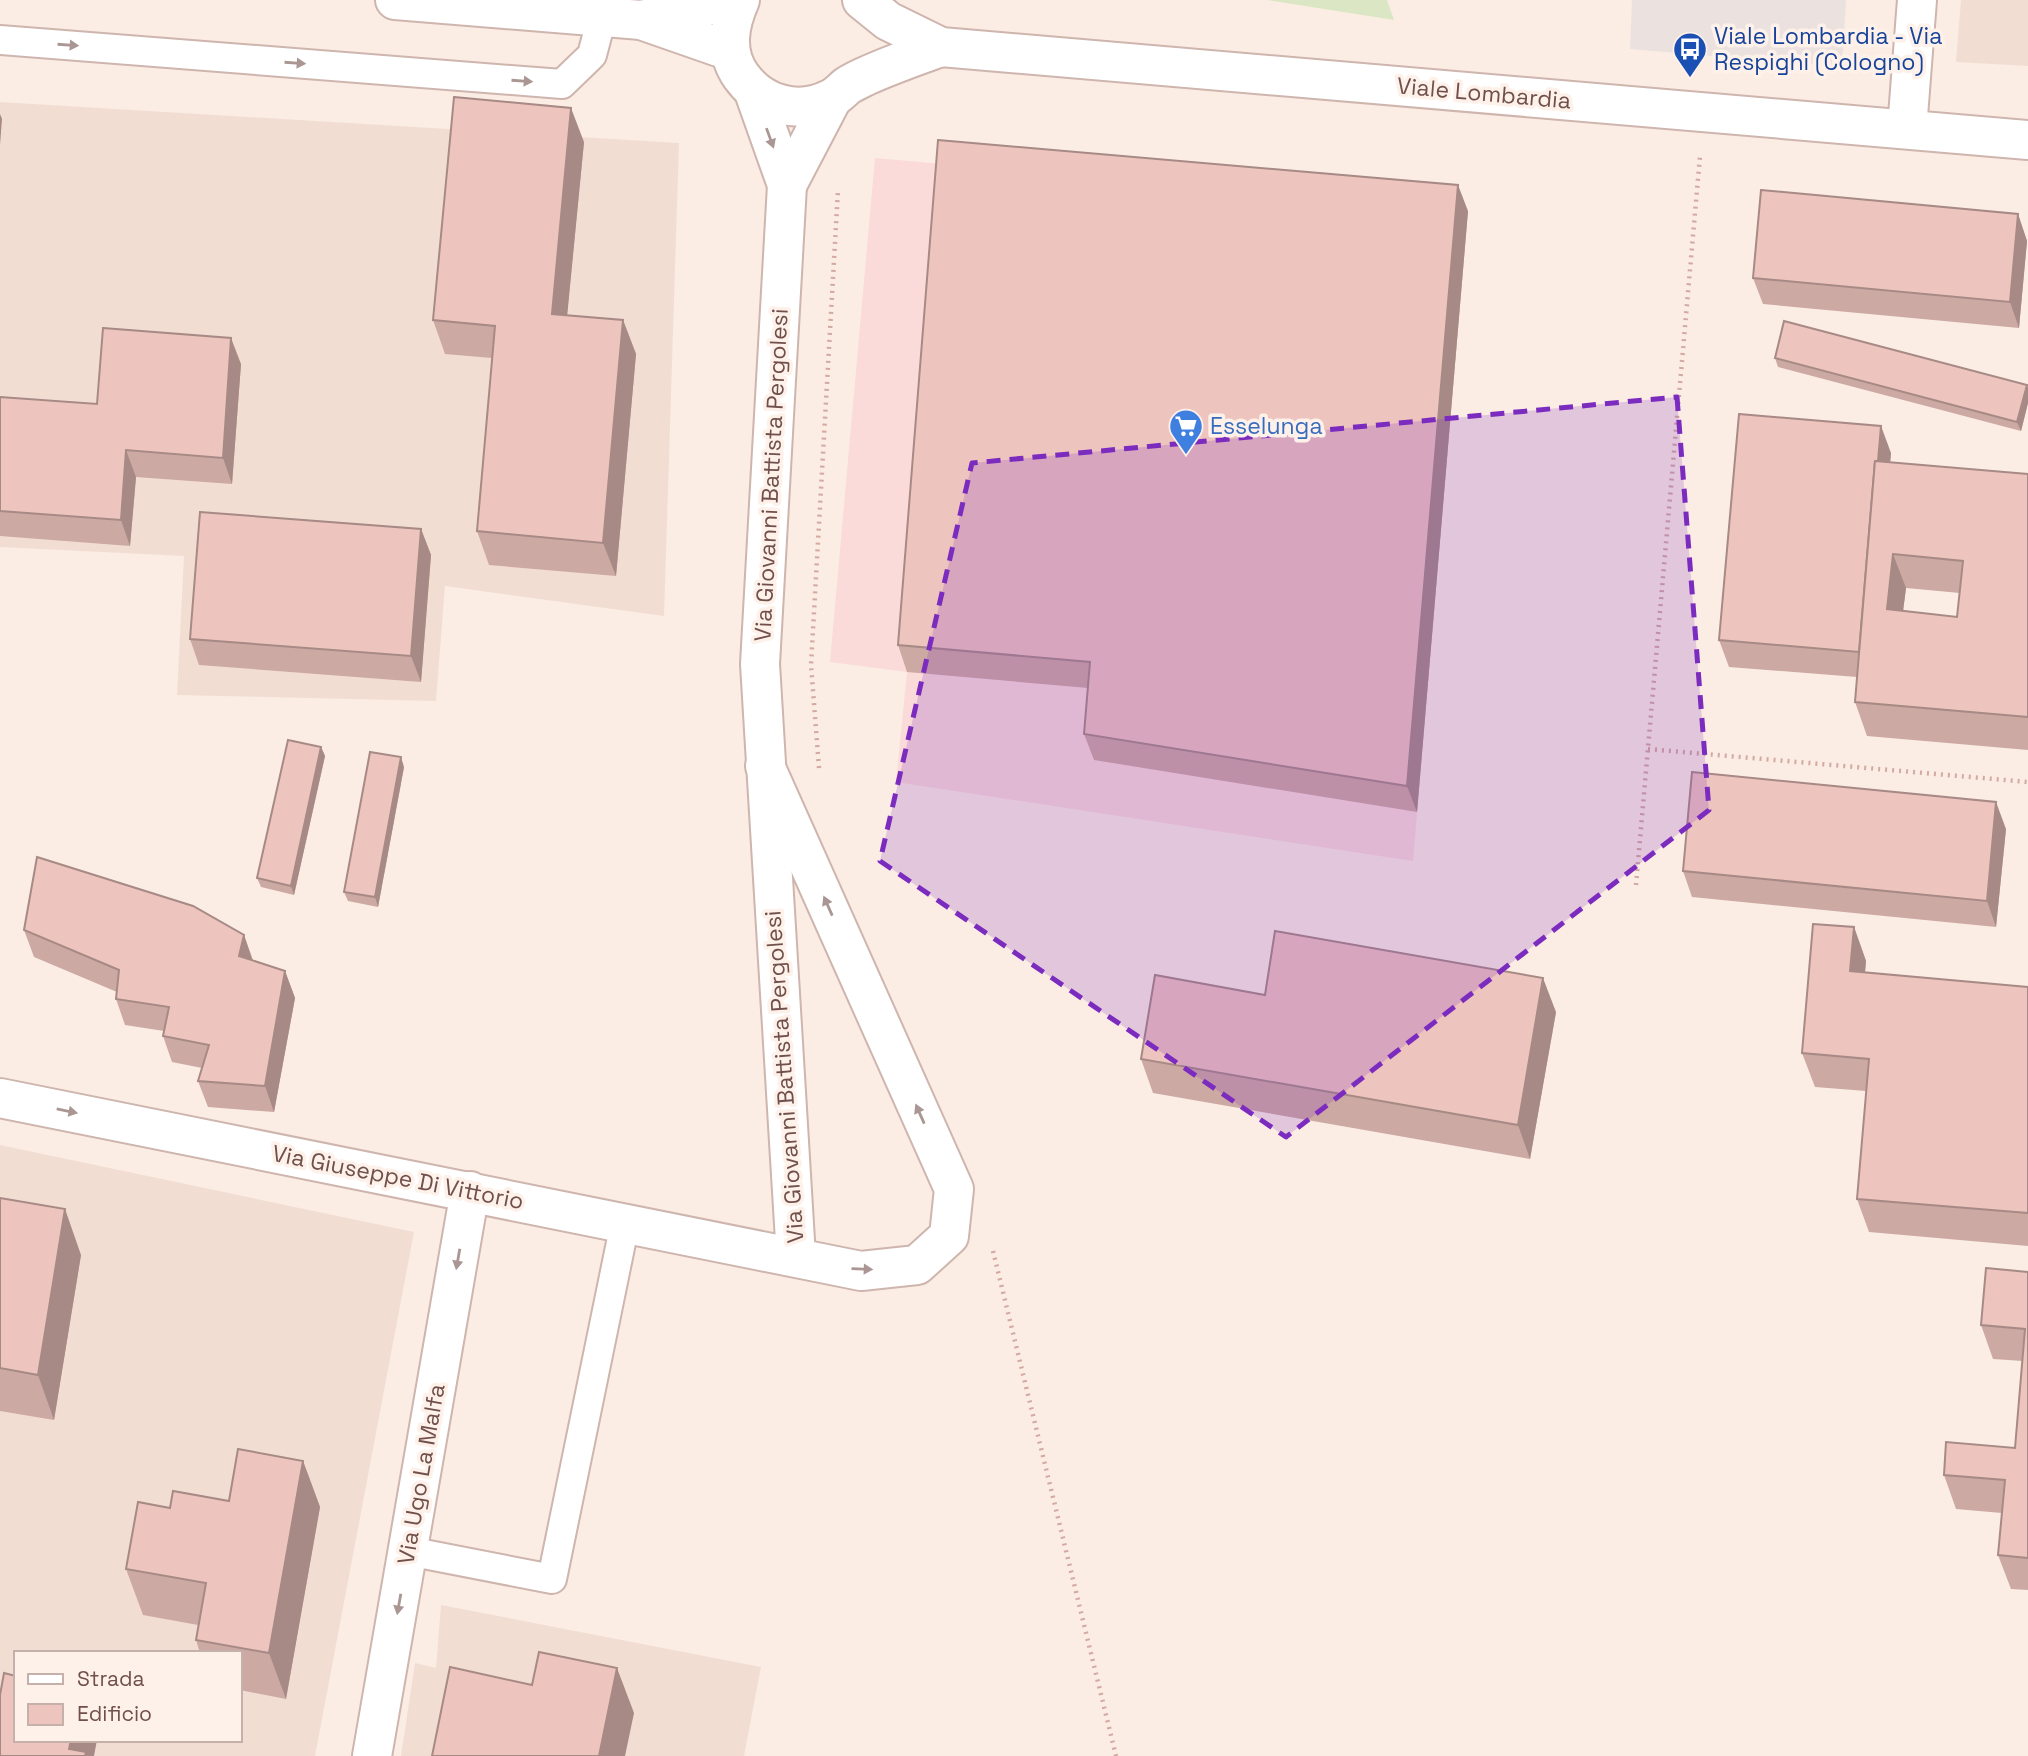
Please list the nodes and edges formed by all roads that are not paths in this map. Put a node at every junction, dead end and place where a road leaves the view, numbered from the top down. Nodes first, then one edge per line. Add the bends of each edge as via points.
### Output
1 (395, 0) edge
2 (734, 0) edge
3 (740, 0) edge
4 (856, 0) edge
5 (862, 0) edge
6 (1917, 0) edge
7 (602, 17) junction
8 (641, 20) junction
9 (0, 40) edge
10 (941, 47) junction
11 (730, 51) junction
12 (841, 91) junction
13 (754, 92) junction
14 (1907, 129) junction
15 (2028, 140) edge
16 (787, 185) junction
17 (765, 766) junction
18 (0, 1098) edge
19 (470, 1191) junction
20 (625, 1223) junction
21 (796, 1257) junction
22 (408, 1551) junction
23 (372, 1756) edge

1 - 7 street
2 - 8 street
3 - 11 street via 731,21
4 - 12 street via 868,35 865,59
5 - 10 street, Viale Lombardia via 888,21
6 - 14 street
7 - 8 street
9 -> 7 lane via 562,84 592,55
8 - 11 street
10 - 12 street, Viale Lombardia via 884,68
10 - 14 street, Viale Lombardia
11 - 13 street
12 - 13 street, Viale Lombardia via 809,106 784,106
12 - 16 street, Via Giovanni Battista Pergolesi
13 -> 16 street, Via Giovanni Battista Pergolesi
14 - 15 street, Viale Lombardia
16 - 17 street, Via Giovanni Battista Pergolesi via 760,664
17 - 21 street, Via Giovanni Battista Pergolesi
21 -> 17 street, Via Giovanni Battista Pergolesi via 861,1271 917,1265 949,1236 954,1189
18 -> 19 street, Via Giuseppe Di Vittorio
19 - 20 street, Via Giuseppe Di Vittorio
19 -> 22 street, Via Ugo La Malfa
20 - 21 street, Via Giuseppe Di Vittorio
20 - 22 lane via 552,1579
22 -> 23 street, Via Ugo La Malfa

